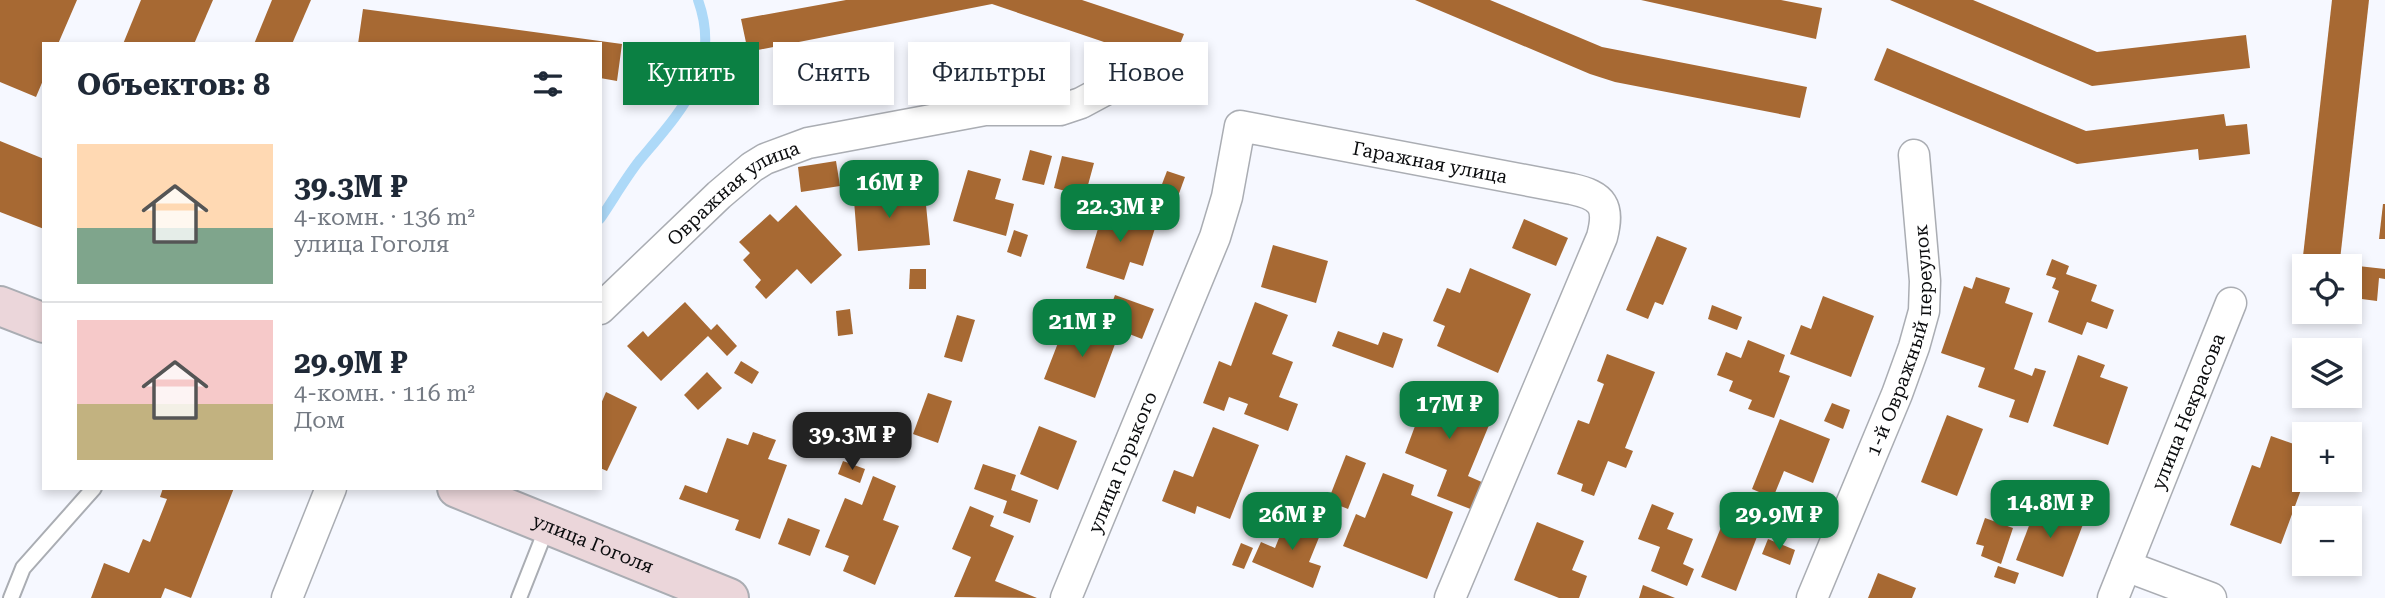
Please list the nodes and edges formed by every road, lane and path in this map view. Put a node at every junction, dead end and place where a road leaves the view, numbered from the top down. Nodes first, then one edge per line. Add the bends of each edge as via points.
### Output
1 (1084, 101) edge
2 (1240, 126) joint
3 (1914, 155) dead end
4 (2231, 303) dead end
5 (0, 306) edge
6 (602, 307) edge
7 (42, 322) edge
8 (92, 490) edge
9 (330, 490) edge
10 (462, 490) edge
11 (548, 526) junction
12 (2126, 566) junction
13 (11, 598) edge
14 (287, 598) edge
15 (519, 598) edge
16 (729, 598) edge
17 (1066, 598) edge
18 (1450, 598) edge
19 (1812, 598) edge
20 (2113, 598) edge
21 (2211, 598) edge

1 - 6 street, Овражная улица via 1060,110 985,110 808,143 772,156 719,195
2 - 17 street, улица Горького via 1215,237
2 - 18 street, Гаражная улица via 1591,193 1603,204 1607,219 1602,237
3 - 19 street, 1-й Овражный переулок via 1924,311 1897,394
4 - 12 street, улица Некрасова
5 - 7 street
8 - 13 lane via 23,568
9 - 14 street
10 - 11 street, улица Гоголя
11 - 15 lane
11 - 16 street, улица Гоголя
12 - 20 street, улица Некрасова
12 - 21 street

